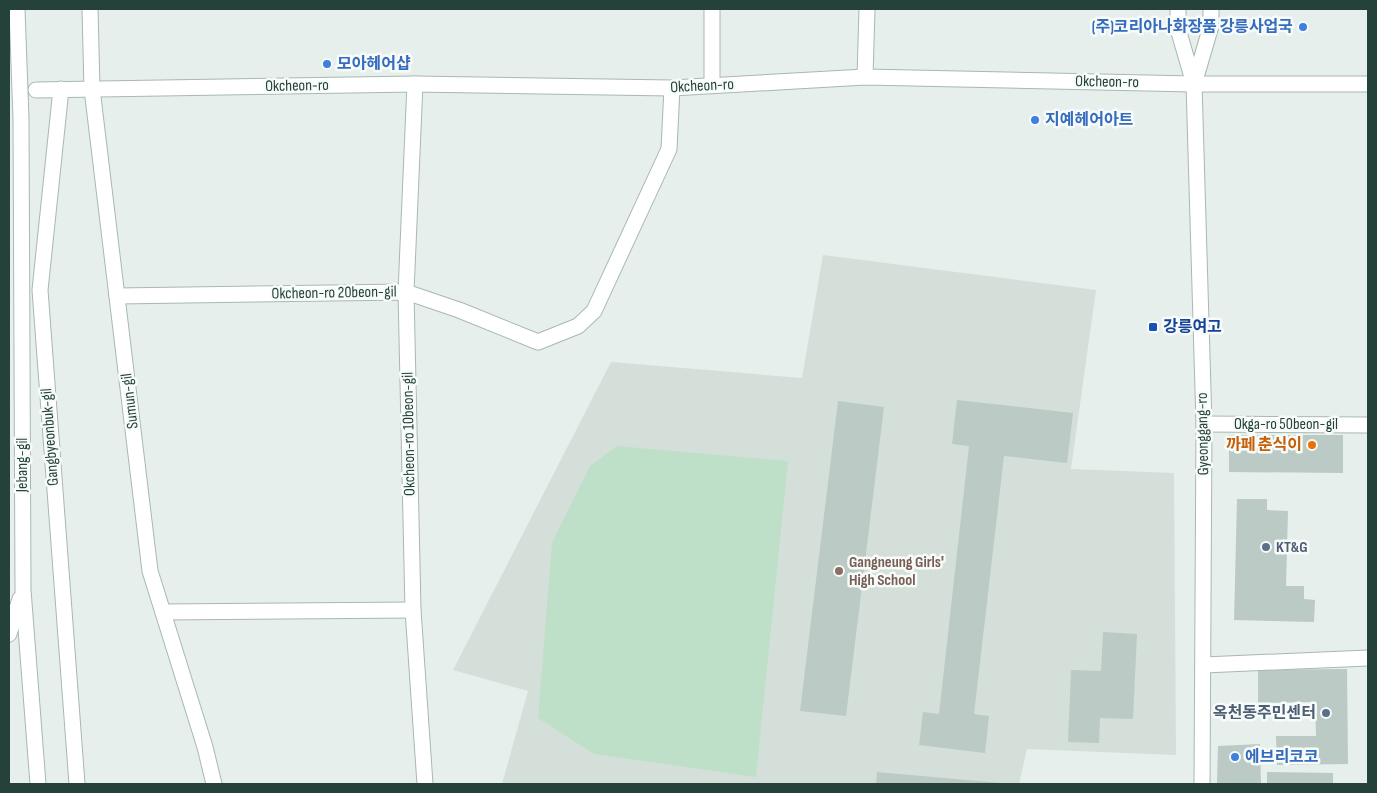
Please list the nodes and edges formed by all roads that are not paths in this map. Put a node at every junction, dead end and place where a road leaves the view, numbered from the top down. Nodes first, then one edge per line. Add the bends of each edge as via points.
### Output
1 (17, 9) edge
2 (90, 9) edge
3 (712, 9) edge
4 (867, 9) edge
5 (1178, 9) edge
6 (1211, 9) edge
7 (865, 77) junction
8 (415, 84) junction
9 (1194, 84) junction
10 (1368, 84) edge
11 (712, 85) junction
12 (672, 88) junction
13 (92, 89) junction
14 (36, 90) dead end
15 (61, 90) junction
16 (406, 292) junction
17 (117, 296) junction
18 (1204, 424) junction
19 (1368, 425) edge
20 (22, 590) junction
21 (413, 610) junction
22 (163, 612) junction
23 (9, 634) edge
24 (1368, 658) edge
25 (1204, 665) junction
26 (38, 784) edge
27 (77, 784) edge
28 (214, 784) edge
29 (425, 784) edge
30 (1202, 784) edge

1 - 20 street, Jebang-gil via 21,129
2 - 13 street, Sumun-gil
3 - 11 street
4 - 7 street
5 - 9 street, Gyeonggang-ro via 1178,29
6 - 9 street, Gyeonggang-ro via 1211,26
7 - 9 street, Okcheon-ro
7 - 11 street, Okcheon-ro
8 - 12 street, Okcheon-ro
8 - 13 street, Okcheon-ro
8 - 16 street, Okcheon-ro 10beon-gil
9 - 10 street, Okcheon-ro
9 - 18 street, Gyeonggang-ro
11 - 12 street, Okcheon-ro
12 - 16 street, Okcheon-ro 20beon-gil via 669,149 594,311 578,326 538,342
13 - 15 street, Okcheon-ro
13 - 17 street, Sumun-gil
14 - 15 street, Okcheon-ro
15 - 27 street, Gangbyeonbuk-gil via 40,290
16 - 17 street, Okcheon-ro 20beon-gil
16 - 21 street, Okcheon-ro 10beon-gil
17 - 22 street, Sumun-gil via 150,570
18 - 19 street, Okga-ro 50beon-gil
18 - 25 street, Gyeonggang-ro
20 - 23 street, Jebang-gil
20 - 26 street, Jebang-gil
21 - 22 street
21 - 29 street, Okcheon-ro 10beon-gil
22 - 28 street, Sumun-gil
24 - 25 street
25 - 30 street, Gyeonggang-ro

